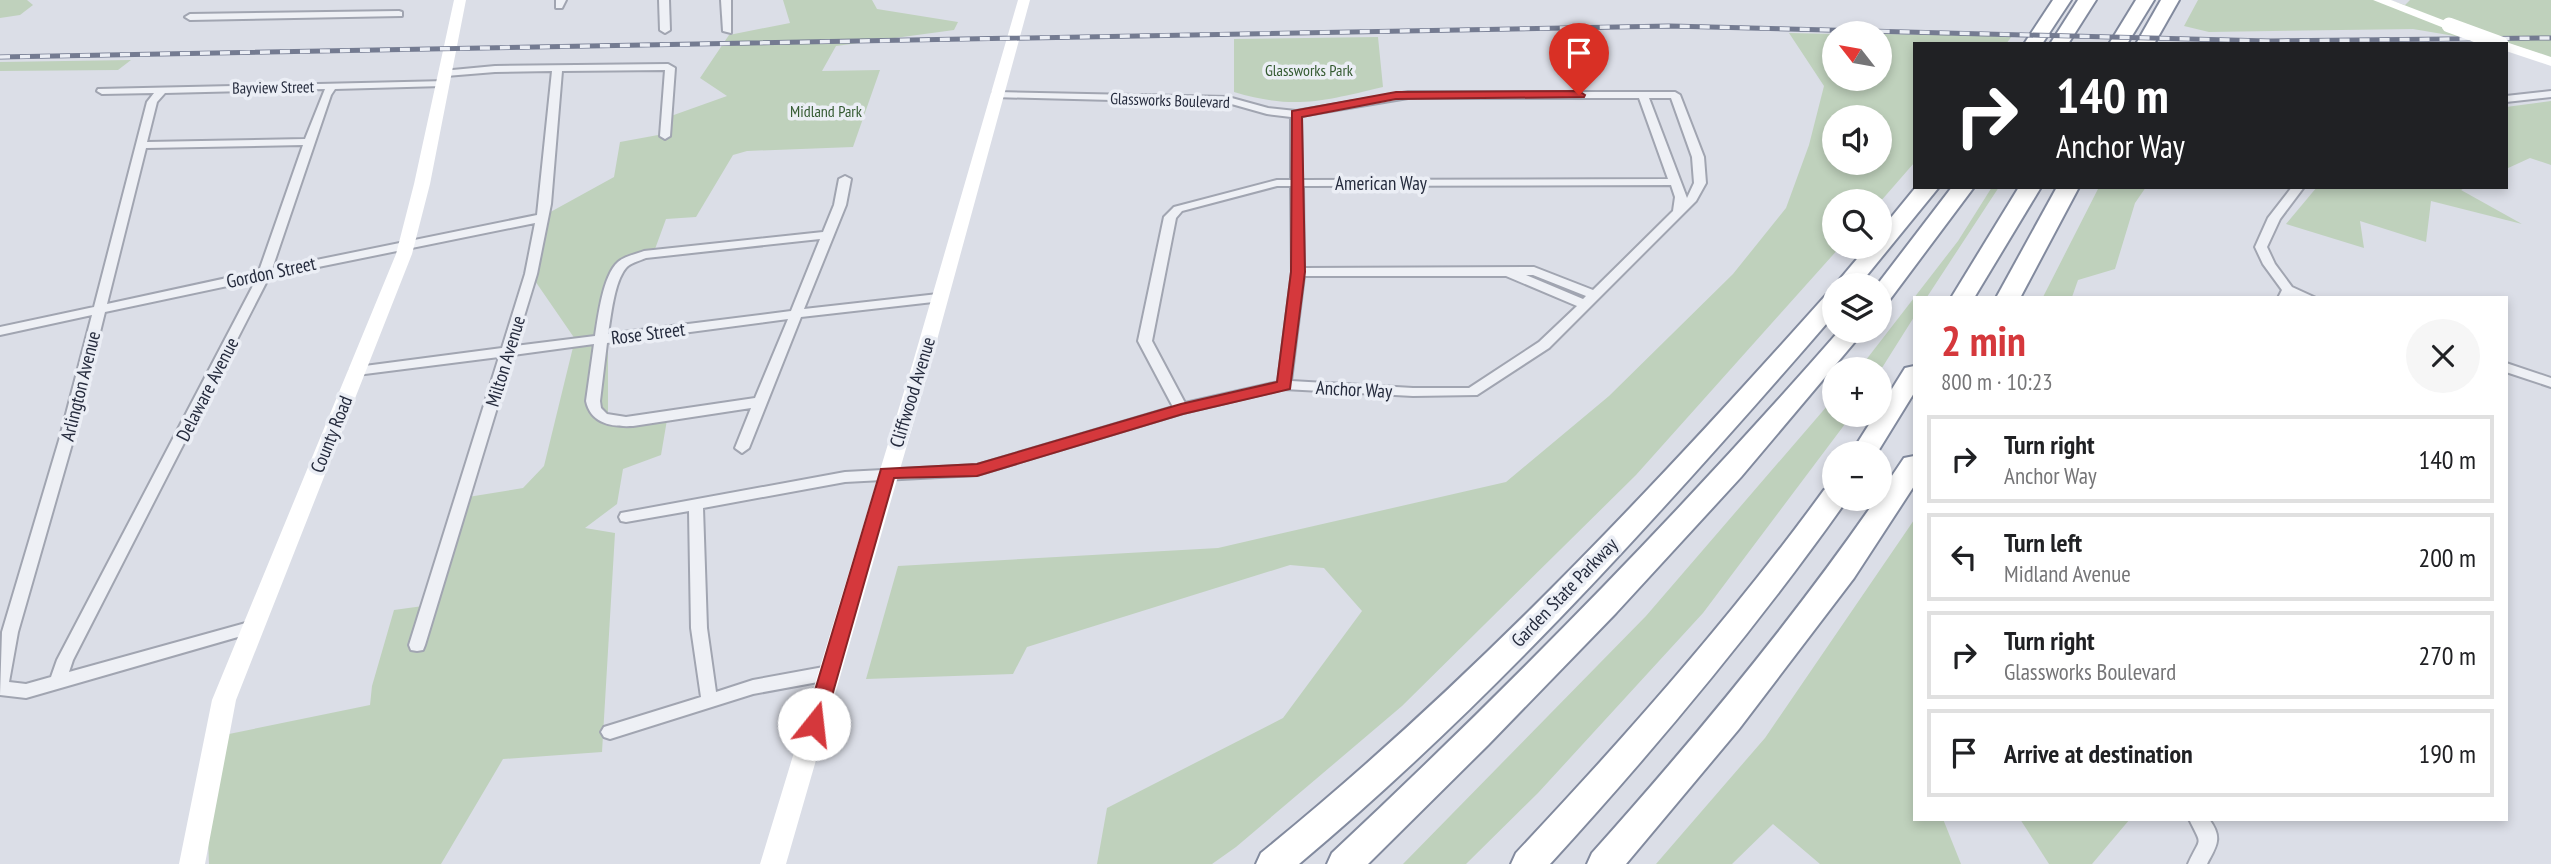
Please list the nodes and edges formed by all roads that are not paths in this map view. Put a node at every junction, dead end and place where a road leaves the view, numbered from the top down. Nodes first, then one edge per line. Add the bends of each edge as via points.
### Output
1 (460, 0) edge
2 (664, 0) edge
3 (726, 0) edge
4 (1024, 0) edge
5 (2062, 0) edge
6 (2087, 0) edge
7 (2145, 0) edge
8 (2170, 0) edge
9 (2378, 0) edge
10 (359, 1) edge
11 (351, 14) junction
12 (399, 14) dead end
13 (190, 17) dead end
14 (665, 30) dead end
15 (728, 31) dead end
16 (2034, 42) edge
17 (2060, 42) edge
18 (2119, 42) edge
19 (2146, 42) edge
20 (2496, 42) edge
21 (2508, 47) edge
22 (2551, 62) edge
23 (557, 69) junction
24 (445, 78) junction
25 (332, 86) junction
26 (162, 89) junction
27 (102, 91) dead end
28 (2551, 94) edge
29 (997, 95) junction
30 (1643, 95) junction
31 (1675, 95) joint
32 (2508, 99) edge
33 (1296, 114) junction
34 (665, 136) dead end
35 (311, 142) junction
36 (141, 145) junction
37 (845, 179) dead end
38 (1676, 182) junction
39 (1296, 183) junction
40 (1926, 189) edge
41 (1961, 189) edge
42 (2029, 189) edge
43 (2067, 189) edge
44 (2296, 189) edge
45 (1678, 210) junction
46 (542, 218) junction
47 (827, 235) junction
48 (407, 244) junction
49 (1298, 272) junction
50 (265, 273) junction
51 (1857, 273) edge
52 (1892, 281) edge
53 (2286, 294) edge
54 (1963, 296) edge
55 (2009, 296) edge
56 (939, 299) junction
57 (1591, 300) junction
58 (99, 309) junction
59 (1822, 313) edge
60 (796, 314) junction
61 (0, 331) edge
62 (601, 339) junction
63 (1842, 343) edge
64 (509, 350) junction
65 (2508, 368) edge
66 (357, 370) junction
67 (1913, 376) edge
68 (2551, 383) edge
69 (1284, 385) junction
70 (760, 402) junction
71 (1181, 409) junction
72 (1872, 441) edge
73 (742, 447) dead end
74 (1913, 467) edge
75 (887, 473) junction
76 (696, 505) junction
77 (1824, 511) edge
78 (626, 517) dead end
79 (253, 627) junction
80 (417, 645) dead end
81 (829, 673) junction
82 (58, 681) junction
83 (0, 687) edge
84 (710, 701) junction
85 (610, 732) dead end
86 (2200, 821) edge
87 (192, 864) edge
88 (773, 864) edge
89 (1273, 864) edge
90 (1344, 864) edge
91 (1528, 864) edge
92 (1604, 864) edge
93 (2197, 864) edge

1 - 24 street, County Road
2 - 14 street
3 - 15 street
4 - 29 street, Cliffwood Avenue
5 - 16 highway
6 - 17 highway
7 - 18 highway
8 - 19 highway
9 - 20 street, bridge
10 - 11 street
11 - 12 street
11 - 13 street
21 - 22 street
23 - 24 street, Bayview Street
23 - 34 street, Bayview Street via 670,68
23 - 46 street, Milton Avenue
24 - 25 street, Bayview Street
24 - 48 street, County Road
25 - 26 street, Bayview Street
25 - 35 street, Delaware Avenue
26 - 27 street, Bayview Street
26 - 36 street, Arlington Avenue via 152,102
28 - 32 street
29 - 33 street, Glassworks Boulevard via 1228,100
29 - 56 street, Cliffwood Avenue
30 - 31 street, Glassworks Boulevard
30 - 33 street, Glassworks Boulevard via 1408,95
30 - 38 street
31 - 45 street, Anchor Way via 1700,175 1692,199
33 - 39 street
35 - 36 street
35 - 50 street, Delaware Avenue
36 - 58 street, Arlington Avenue
37 - 47 street
38 - 39 street, American Way
38 - 45 street via 1681,197
39 - 49 street
39 - 71 street, American Way via 1251,188 1178,209 1170,217 1145,341
40 - 51 highway
41 - 52 highway
42 - 54 highway
43 - 55 highway
44 - 53 street via 2274,218 2261,247
45 - 57 street, Anchor Way
46 - 48 street, Gordon Street
46 - 64 street, Milton Avenue
47 - 60 street
47 - 62 street via 644,256 624,264 615,279
48 - 50 street, Gordon Street
48 - 66 street, County Road
49 - 57 street via 1534,271
49 - 69 street
50 - 58 street, Gordon Street
50 - 82 street, Delaware Avenue
56 - 60 street, Rose Street
56 - 75 street, Cliffwood Avenue
57 - 69 street, Anchor Way via 1544,345 1472,392
58 - 61 street, Gordon Street
58 - 83 street, Arlington Avenue via 32,566 10,632
59 - 89 highway, Garden State Parkway via 1676,476 1493,666
60 - 62 street, Rose Street
60 - 70 street
62 - 64 street, Rose Street
62 - 70 street via 593,401 604,418 633,421
63 - 90 highway, Garden State Parkway via 1657,552
64 - 66 street, Rose Street
64 - 80 street, Milton Avenue
65 - 68 street
66 - 79 street, County Road
67 - 72 highway
69 - 71 street, Anchor Way
70 - 73 street
71 - 75 street, Anchor Way via 977,470
74 - 92 highway via 1793,639
75 - 76 street, Anchor Way via 833,478
75 - 81 street, Cliffwood Avenue
76 - 78 street, Anchor Way
76 - 84 street via 696,593
77 - 91 highway via 1711,658
79 - 82 street
79 - 87 street, County Road via 217,725
81 - 84 street via 754,687
81 - 88 street, Cliffwood Avenue
82 - 83 street via 26,691
84 - 85 street
86 - 93 street via 2209,842

